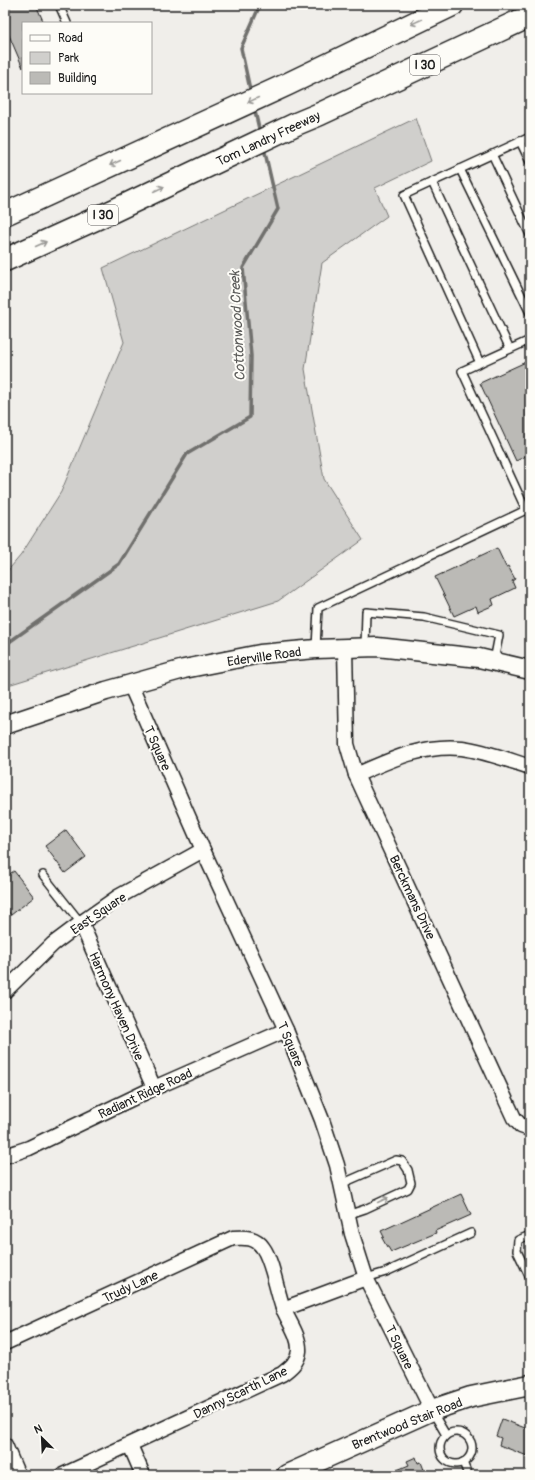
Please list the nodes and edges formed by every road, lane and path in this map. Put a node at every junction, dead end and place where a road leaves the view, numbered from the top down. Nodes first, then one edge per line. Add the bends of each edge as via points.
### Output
1 (59, 5) edge
2 (452, 5) edge
3 (530, 16) edge
4 (67, 22) edge
5 (530, 30) edge
6 (320, 114) junction
7 (530, 137) edge
8 (520, 142) junction
9 (492, 154) junction
10 (530, 162) edge
11 (460, 169) junction
12 (432, 182) junction
13 (5, 214) edge
14 (530, 235) edge
15 (5, 260) edge
16 (530, 313) edge
17 (530, 340) edge
18 (510, 349) junction
19 (480, 363) junction
20 (528, 510) edge
21 (365, 647) junction
22 (316, 648) junction
23 (345, 648) junction
24 (494, 662) junction
25 (530, 670) edge
26 (130, 684) junction
27 (5, 725) edge
28 (530, 767) edge
29 (356, 775) junction
30 (203, 850) junction
31 (43, 874) dead end
32 (81, 924) junction
33 (5, 992) edge
34 (286, 1030) junction
35 (154, 1088) junction
36 (530, 1129) edge
37 (5, 1156) edge
38 (340, 1184) junction
39 (347, 1215) junction
40 (471, 1233) dead end
41 (530, 1235) edge
42 (256, 1240) joint
43 (366, 1278) junction
44 (530, 1278) edge
45 (283, 1308) junction
46 (5, 1344) edge
47 (530, 1385) edge
48 (432, 1410) junction
49 (446, 1435) junction
50 (5, 1445) edge
51 (130, 1445) junction
52 (463, 1462) junction
53 (291, 1474) edge
54 (19, 1475) edge
55 (63, 1475) edge
56 (143, 1475) edge
57 (468, 1475) edge

1 - 4 lane
2 -> 13 highway via 288,84
3 - 6 highway, Tom Landry Freeway / I 30
5 - 6 highway via 350,109
15 -> 6 highway, Tom Landry Freeway / I 30
7 - 8 lane
8 - 9 lane
8 - 10 lane
9 - 11 lane
9 - 14 lane
11 - 12 lane
11 - 16 lane
12 - 18 lane
12 - 19 lane via 404,195
17 - 18 lane
18 - 19 lane
19 - 20 lane via 462,371
20 - 22 lane via 318,608
21 - 23 street, Ederville Road
21 - 24 street, Ederville Road via 447,654
21 - 24 lane via 366,612 424,617 499,636
22 - 23 street, Ederville Road
22 - 26 street, Ederville Road via 260,654 184,669
23 - 29 street, Berckmans Drive via 347,744
24 - 25 street, Ederville Road
26 - 27 street, Ederville Road
26 - 30 street, T Square
28 - 29 street via 476,751 446,747 412,752
29 - 36 street, Berckmans Drive via 514,1118 522,1126
30 - 32 street, East Square via 118,897
30 - 34 street, T Square
31 - 32 lane
32 - 33 street, East Square via 53,944
32 - 35 street, Harmony Haven Drive
34 - 35 street, Radiant Ridge Road
34 - 38 street, T Square via 322,1120 337,1165
35 - 37 street, Radiant Ridge Road via 29,1148
38 - 39 street, T Square
39 -> 38 lane via 408,1189 411,1183 408,1170 402,1161 396,1160
39 - 43 street, T Square
40 - 43 lane via 386,1272
41 - 44 lane via 518,1240 517,1251
42 - 45 street, Danny Scarth Lane via 268,1258
42 - 46 street, Trudy Lane via 233,1238
43 - 45 street
43 - 48 street, T Square
45 - 51 street, Danny Scarth Lane via 299,1343 297,1360 291,1368
47 - 48 main road, Brentwood Stair Road via 471,1397
48 - 49 lane
48 - 53 main road, Brentwood Stair Road
49 - 52 lane via 440,1447 442,1456 453,1463
49 - 52 lane via 457,1432 467,1437 471,1448
50 - 54 street
51 - 55 street, Danny Scarth Lane
51 - 56 street
52 - 57 lane

